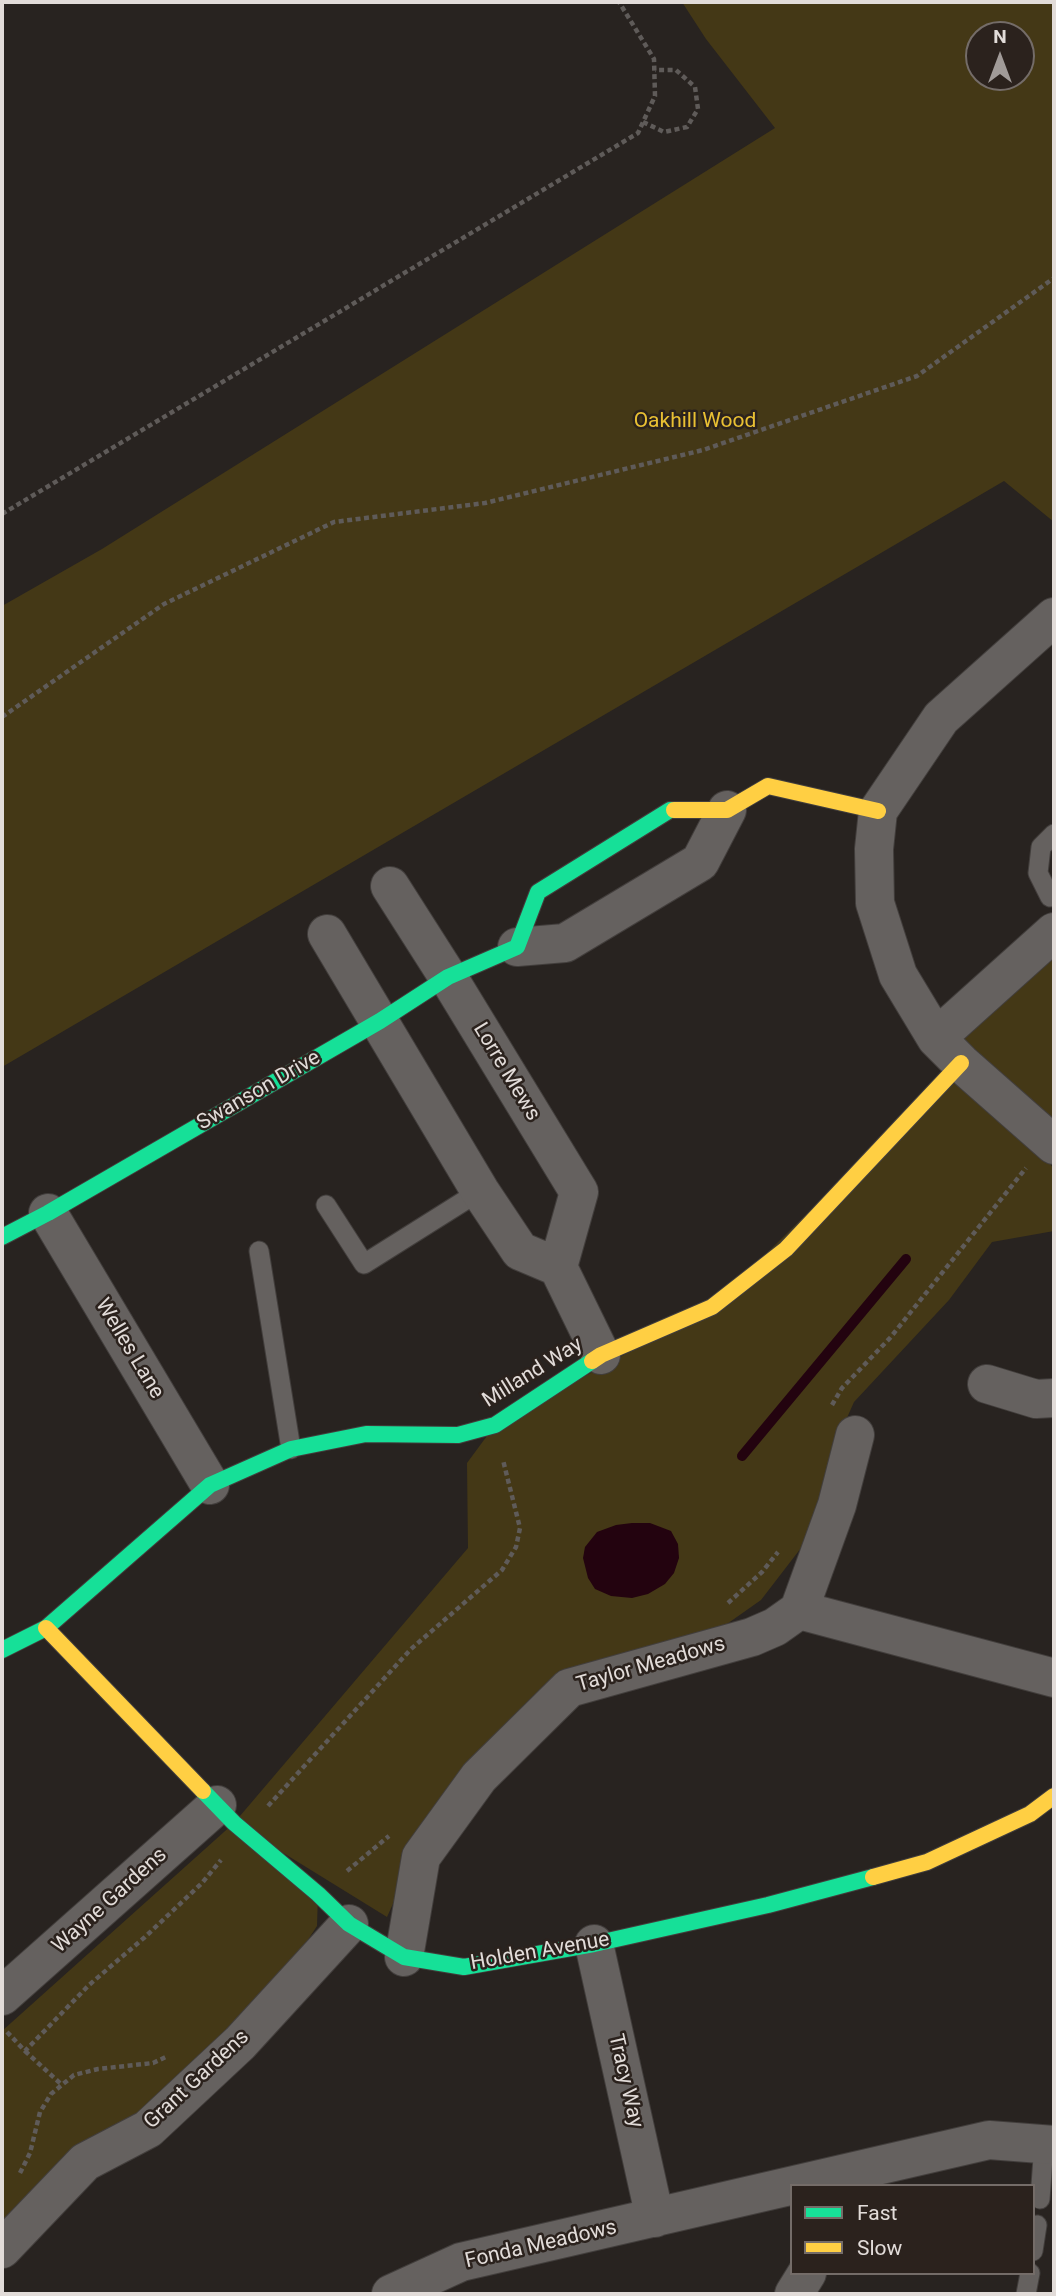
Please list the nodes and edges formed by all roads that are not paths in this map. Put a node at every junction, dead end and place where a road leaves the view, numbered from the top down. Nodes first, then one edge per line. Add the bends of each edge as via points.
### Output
1 (1054, 617) edge
2 (727, 810) junction
3 (878, 811) junction
4 (1054, 834) edge
5 (390, 886) dead end
6 (1052, 914) edge
7 (327, 934) dead end
8 (517, 947) junction
9 (448, 977) junction
10 (380, 1021) junction
11 (948, 1050) junction
12 (1054, 1146) edge
13 (481, 1191) junction
14 (326, 1205) dead end
15 (48, 1213) junction
16 (2, 1237) edge
17 (259, 1251) dead end
18 (558, 1267) junction
19 (601, 1354) junction
20 (987, 1384) dead end
21 (1054, 1398) edge
22 (855, 1435) dead end
23 (291, 1449) junction
24 (210, 1485) junction
25 (799, 1610) junction
26 (46, 1628) junction
27 (2, 1650) edge
28 (1054, 1678) edge
29 (1054, 1796) edge
30 (217, 1805) junction
31 (349, 1924) junction
32 (594, 1944) junction
33 (404, 1957) junction
34 (2, 1996) edge
35 (1049, 2145) edge
36 (839, 2184) edge
37 (788, 2199) edge
38 (1040, 2199) dead end
39 (655, 2218) junction
40 (1037, 2225) dead end
41 (1035, 2238) edge
42 (2, 2249) edge
43 (806, 2275) edge
44 (1030, 2275) edge
45 (391, 2294) edge
46 (794, 2294) edge
47 (1026, 2294) edge

1 - 3 street via 941,718
2 - 3 street via 768,786
2 - 8 street, Swanson Drive via 700,862 565,943
2 - 8 street via 670,810 538,892
3 - 11 street via 875,903 898,975
4 - 6 lane via 1041,847 1038,873
5 - 9 street, Lorre Mews
6 - 11 street
7 - 10 street
8 - 9 street, Swanson Drive
9 - 10 street, Swanson Drive
9 - 18 street, Lorre Mews via 579,1192
10 - 13 street
10 - 15 street, Swanson Drive
11 - 12 street
11 - 19 street, Milland Way via 786,1249 712,1307
13 - 14 lane via 364,1264
13 - 18 street via 520,1251
15 - 16 street, Swanson Drive
15 - 24 street, Welles Lane
17 - 23 lane
18 - 19 street
19 - 23 street, Milland Way via 495,1424 458,1435 366,1434
20 - 21 street via 1036,1399
22 - 25 street via 837,1505
23 - 24 street, Milland Way
24 - 26 street, Milland Way
25 - 28 street
25 - 33 street, Taylor Meadows via 752,1637 569,1688 479,1777 421,1857
26 - 27 street, Milland Way
26 - 30 street, Holden Avenue
29 - 32 street, Holden Avenue via 1030,1814 927,1862 768,1905
30 - 31 street, Holden Avenue
30 - 34 street, Wayne Gardens
31 - 33 street, Holden Avenue
31 - 42 street, Grant Gardens via 240,2043 185,2095 148,2129 85,2162
32 - 33 street, Holden Avenue via 464,1967
32 - 39 street, Tracy Way
35 - 36 street, Fonda Meadows via 989,2140
35 - 38 lane
37 - 39 street, Fonda Meadows
39 - 45 street, Fonda Meadows via 461,2262
40 - 41 lane
43 - 46 street
44 - 47 lane

